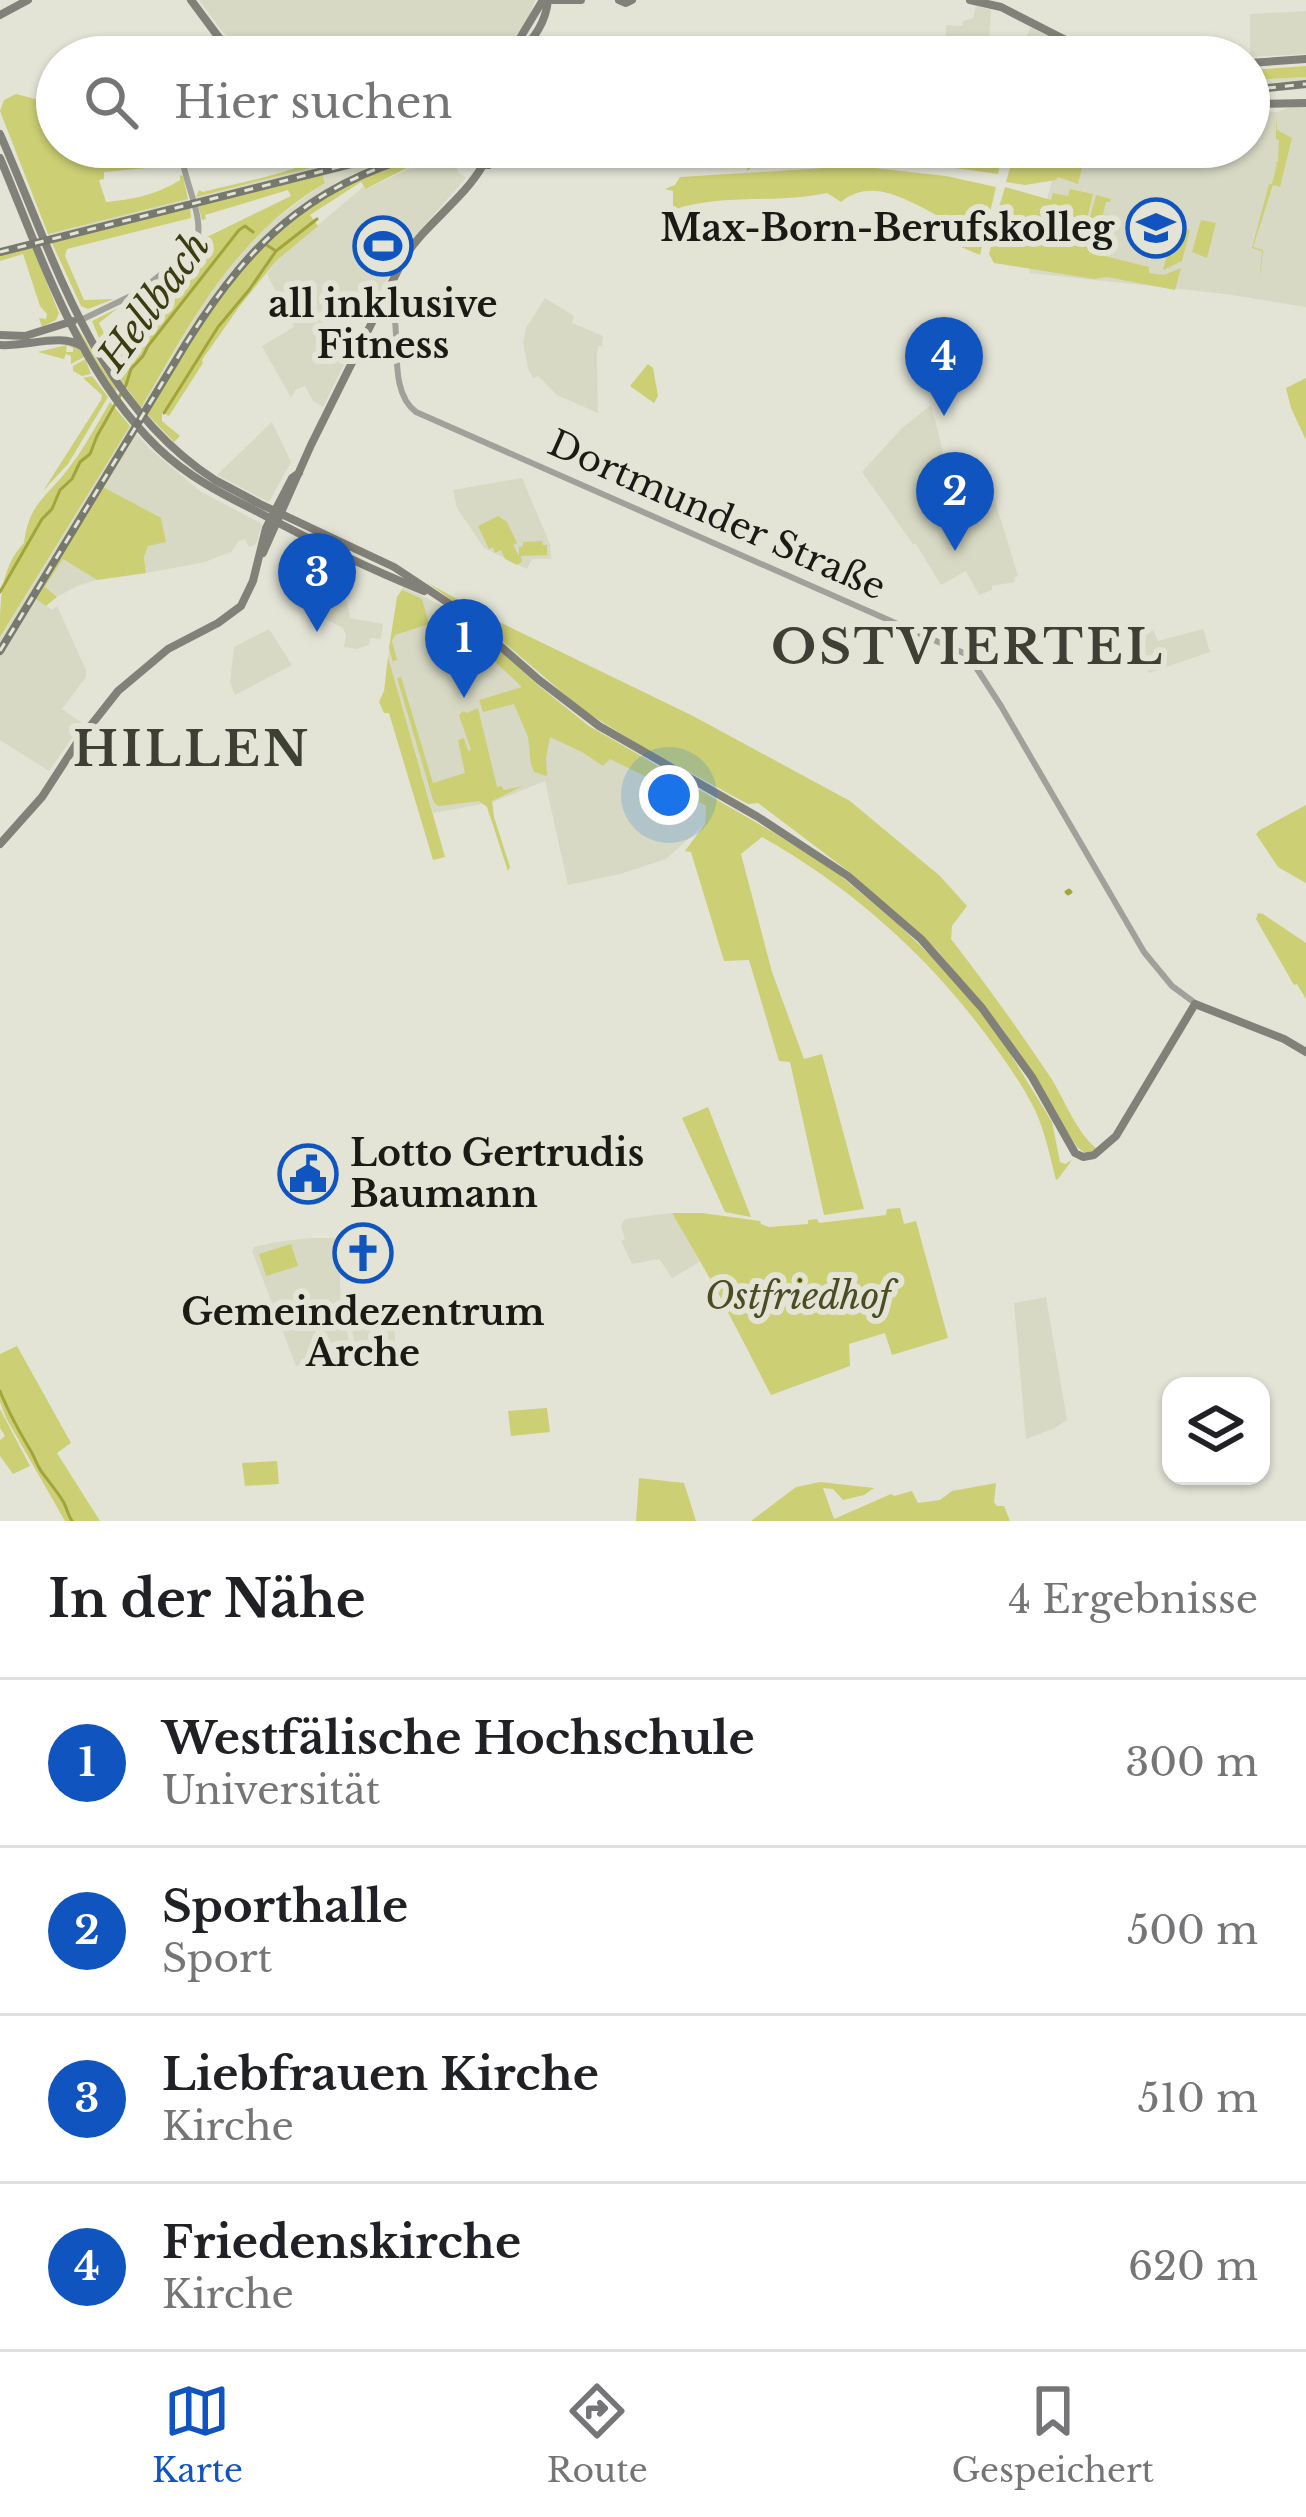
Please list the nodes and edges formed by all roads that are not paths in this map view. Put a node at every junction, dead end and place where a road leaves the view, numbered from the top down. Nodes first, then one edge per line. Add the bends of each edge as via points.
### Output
1 (28, 0) edge
2 (191, 0) edge
3 (546, 0) edge
4 (581, 0) edge
5 (620, 0) edge
6 (632, 0) edge
7 (970, 0) edge
8 (0, 15) edge
9 (217, 36) edge
10 (521, 36) edge
11 (534, 36) edge
12 (1058, 36) edge
13 (1306, 59) edge
14 (1270, 62) edge
15 (1306, 103) edge
16 (1270, 104) edge
17 (0, 134) edge
18 (0, 158) edge
19 (184, 168) edge
20 (483, 168) edge
21 (382, 303) junction
22 (75, 323) junction
23 (0, 335) edge
24 (0, 345) edge
25 (28, 345) junction
26 (84, 348) junction
27 (116, 391) junction
28 (276, 517) junction
29 (0, 844) edge
30 (1195, 1004) junction
31 (1306, 1052) edge

1 - 8 main road
2 - 9 main road
3 - 4 main road
3 - 10 main road
3 - 11 main road
5 - 6 main road
7 - 12 main road
13 - 14 main road
15 - 16 main road
17 - 22 main road
18 - 22 main road
19 - 22 street via 200,234 195,247 139,292
20 - 21 main road via 419,236
21 - 28 main road
21 - 30 street, Dortmunder Straße via 394,314 401,388 416,412 965,653 1144,952
22 - 23 main road
22 - 25 main road
22 - 26 main road
22 - 27 main road
24 - 25 main road
25 - 26 main road via 68,338
26 - 27 main road
27 - 28 main road via 195,467
28 - 29 main road via 248,596 118,691
28 - 30 main road via 442,599 599,726 799,842 885,907 982,1008 1078,1155 1094,1155 1116,1136
30 - 31 main road, Dortmunder Straße

